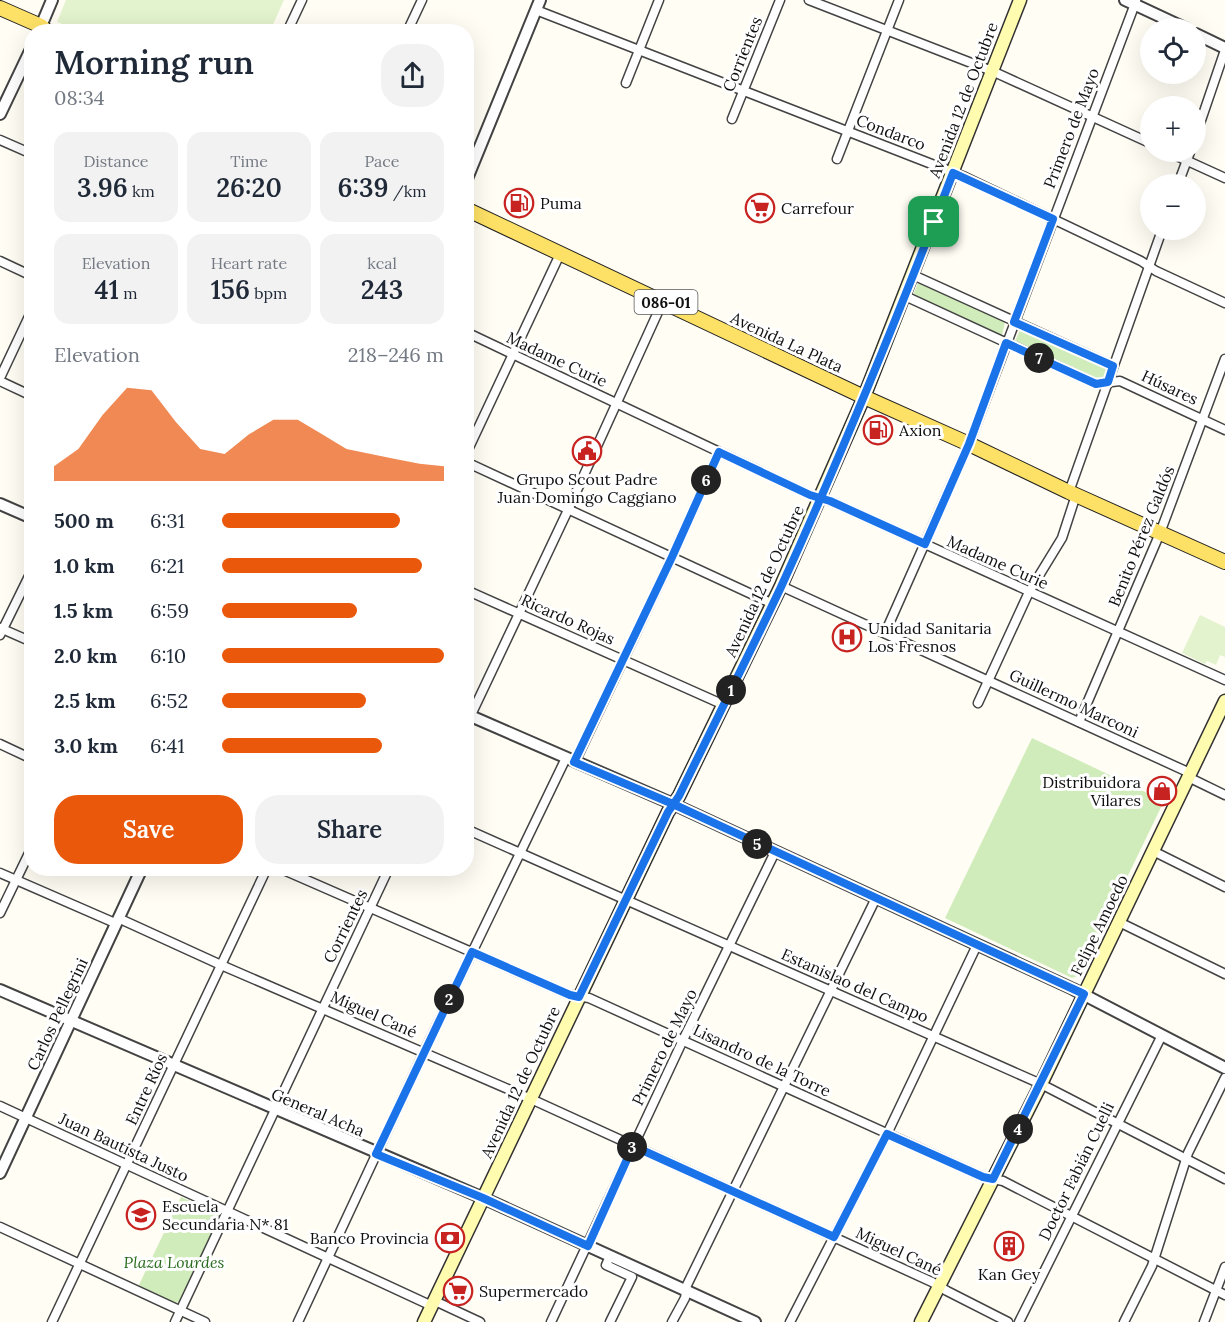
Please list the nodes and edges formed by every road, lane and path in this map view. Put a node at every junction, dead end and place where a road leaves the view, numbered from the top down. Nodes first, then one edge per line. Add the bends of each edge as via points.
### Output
1 (52, 0) edge
2 (302, 0) edge
3 (422, 0) edge
4 (659, 0) edge
5 (780, 0) edge
6 (808, 0) edge
7 (899, 0) edge
8 (1020, 0) edge
9 (1132, 1) edge
10 (537, 3) edge
11 (0, 8) edge
12 (0, 16) edge
13 (1165, 18) edge
14 (24, 24) edge
15 (30, 24) edge
16 (43, 24) edge
17 (291, 24) edge
18 (412, 24) edge
19 (887, 31) junction
20 (1206, 39) edge
21 (1225, 49) edge
22 (639, 51) junction
23 (24, 64) edge
24 (992, 71) junction
25 (626, 83) dead end
26 (743, 91) junction
27 (1206, 105) edge
28 (0, 114) edge
29 (1092, 116) junction
30 (732, 119) dead end
31 (849, 132) junction
32 (1140, 138) edge
33 (0, 140) edge
34 (24, 150) edge
35 (837, 159) dead end
36 (474, 161) edge
37 (1198, 162) edge
38 (953, 173) junction
39 (1225, 178) edge
40 (474, 213) edge
41 (1053, 219) junction
42 (1158, 240) edge
43 (561, 252) junction
44 (0, 261) edge
45 (1149, 267) junction
46 (24, 272) edge
47 (913, 275) junction
48 (904, 296) junction
49 (663, 301) junction
50 (1225, 303) edge
51 (1014, 322) junction
52 (24, 328) edge
53 (474, 336) edge
54 (1006, 343) junction
55 (514, 355) junction
56 (1225, 359) edge
57 (1113, 366) junction
58 (0, 380) edge
59 (1108, 382) junction
60 (24, 392) edge
61 (864, 397) junction
62 (616, 403) junction
63 (1203, 419) junction
64 (1225, 429) edge
65 (474, 438) edge
66 (969, 444) junction
67 (719, 452) junction
68 (474, 466) edge
69 (1072, 493) junction
70 (820, 498) junction
71 (0, 504) edge
72 (568, 510) junction
73 (24, 514) edge
74 (1160, 533) junction
75 (925, 544) junction
76 (672, 557) junction
77 (1225, 562) edge
78 (24, 586) edge
79 (781, 586) junction
80 (1029, 592) junction
81 (474, 593) edge
82 (773, 603) junction
83 (520, 613) junction
84 (1, 631) edge
85 (885, 633) junction
86 (1118, 633) junction
87 (24, 639) edge
88 (622, 660) junction
89 (988, 680) junction
90 (1225, 680) edge
91 (1225, 701) edge
92 (978, 703) dead end
93 (474, 705) edge
94 (724, 705) junction
95 (474, 717) edge
96 (1079, 722) junction
97 (0, 744) edge
98 (24, 755) edge
99 (570, 760) junction
100 (1189, 775) junction
101 (1225, 795) edge
102 (673, 804) junction
103 (474, 832) edge
104 (1153, 851) junction
105 (519, 852) junction
106 (775, 852) junction
107 (24, 864) edge
108 (0, 873) edge
109 (138, 876) edge
110 (263, 876) edge
111 (297, 876) edge
112 (385, 876) edge
113 (16, 880) junction
114 (1225, 887) edge
115 (876, 898) junction
116 (626, 899) junction
117 (371, 908) junction
118 (0, 913) edge
119 (117, 921) junction
120 (1119, 922) junction
121 (977, 945) junction
122 (730, 946) junction
123 (472, 952) junction
124 (221, 964) junction
125 (1225, 974) edge
126 (1225, 979) edge
127 (0, 990) edge
128 (831, 991) junction
129 (1084, 994) junction
130 (579, 997) junction
131 (322, 1008) junction
132 (70, 1020) junction
133 (1162, 1035) junction
134 (933, 1036) junction
135 (683, 1040) junction
136 (424, 1052) junction
137 (173, 1065) junction
138 (1225, 1068) edge
139 (1225, 1078) edge
140 (1041, 1084) junction
141 (785, 1088) junction
142 (531, 1099) junction
143 (0, 1106) edge
144 (274, 1110) junction
145 (25, 1118) junction
146 (1117, 1124) junction
147 (887, 1134) junction
148 (633, 1146) junction
149 (376, 1154) junction
150 (1186, 1159) junction
151 (126, 1165) junction
152 (0, 1173) edge
153 (993, 1179) junction
154 (1225, 1179) edge
155 (734, 1192) junction
156 (483, 1198) junction
157 (226, 1212) junction
158 (1071, 1216) junction
159 (0, 1227) edge
160 (834, 1237) junction
161 (588, 1246) junction
162 (610, 1256) junction
163 (327, 1258) junction
164 (1155, 1259) junction
165 (79, 1265) junction
166 (1225, 1267) edge
167 (939, 1286) junction
168 (1216, 1290) junction
169 (686, 1292) junction
170 (1225, 1295) edge
171 (433, 1304) junction
172 (180, 1311) junction
173 (52, 1322) edge
174 (175, 1322) edge
175 (205, 1322) edge
176 (298, 1322) edge
177 (424, 1322) edge
178 (480, 1322) edge
179 (551, 1322) edge
180 (610, 1322) edge
181 (672, 1322) edge
182 (755, 1322) edge
183 (790, 1322) edge
184 (921, 1322) edge
185 (1008, 1322) edge
186 (1019, 1322) edge
187 (1125, 1322) edge
188 (1204, 1322) edge

1 - 16 street
2 - 17 street
3 - 18 street
4 - 22 street
5 - 26 street, Corrientes
6 - 19 street
7 - 19 street
8 - 24 main road, Avenida 12 de Octubre
9 - 13 street
9 - 29 street, Primero de Mayo
10 - 22 street, Condarco
10 - 36 street
11 - 15 main road
12 - 14 main road
19 - 24 street
19 - 31 street
20 - 21 street
21 - 27 street
22 - 25 street
22 - 26 street, Condarco
23 - 28 street
24 - 29 street
24 - 38 main road, Avenida 12 de Octubre
26 - 30 street, Corrientes
26 - 31 street, Condarco
29 - 32 street
29 - 41 street, Primero de Mayo
31 - 35 street
31 - 38 street, Condarco
33 - 34 street
37 - 39 street
38 - 41 street, Condarco
38 - 47 main road, Avenida 12 de Octubre
40 - 43 main road, Avenida La Plata / 086-01
41 - 45 street, Condarco
41 - 51 street, Primero de Mayo
42 - 45 street
43 - 49 main road, Avenida La Plata / 086-01
43 - 55 street
44 - 46 street
45 - 50 street, Condarco
45 - 57 street
47 - 48 main road, Avenida 12 de Octubre
47 - 51 street
48 - 54 street, Húsares
48 - 61 main road, Avenida 12 de Octubre
49 - 61 main road, Avenida La Plata / 086-01
49 - 62 street
51 - 54 street, Primero de Mayo
51 - 57 street
52 - 58 street
53 - 55 street, Madame Curie
54 - 59 street, Húsares via 1096,384
54 - 66 street, Primero de Mayo
55 - 62 street, Madame Curie
55 - 65 street
56 - 63 street, Benito Pérez Galdós
57 - 59 street
58 - 60 street
59 - 63 street, Húsares via 1120,381
59 - 69 street
61 - 66 main road, Avenida La Plata / 086-01
61 - 70 main road, Avenida 12 de Octubre
62 - 67 street, Madame Curie
62 - 72 street
63 - 64 street, Húsares
63 - 74 street, Benito Pérez Galdós
66 - 69 main road, Avenida La Plata / 086-01
66 - 75 street, Primero de Mayo
67 - 70 street, Madame Curie
67 - 76 street
68 - 72 street
69 - 74 main road, Avenida La Plata / 086-01
69 - 80 street via 1062,538
70 - 75 street, Madame Curie
70 - 79 main road, Avenida 12 de Octubre
71 - 73 street
72 - 76 street
72 - 83 street
74 - 77 main road, Avenida La Plata / 086-01
74 - 86 street, Benito Pérez Galdós
75 - 80 street, Madame Curie
75 - 85 street, Primero de Mayo
76 - 82 street
76 - 88 street
78 - 84 street
79 - 82 main road, Avenida 12 de Octubre
79 - 85 street, Guillermo Marconi
80 - 86 street, Madame Curie
80 - 89 street
81 - 83 street, Ricardo Rojas
82 - 94 main road, Avenida 12 de Octubre
83 - 88 street, Ricardo Rojas
83 - 93 street
84 - 87 street
85 - 89 street, Guillermo Marconi
86 - 90 street, Madame Curie
86 - 96 street, Benito Pérez Galdós
88 - 94 street, Ricardo Rojas
88 - 99 street
89 - 92 street
89 - 96 street, Guillermo Marconi
91 - 100 main road, Felipe Amoedo
94 - 102 main road, Avenida 12 de Octubre
95 - 99 street
96 - 100 street, Guillermo Marconi
97 - 98 street
99 - 102 street
99 - 105 street
100 - 101 street, Guillermo Marconi
100 - 104 main road, Felipe Amoedo
102 - 106 street
102 - 116 main road, Avenida 12 de Octubre
103 - 105 street, Estanislao del Campo
104 - 114 street
104 - 120 main road, Felipe Amoedo
105 - 116 street, Estanislao del Campo
105 - 123 street
106 - 115 street
106 - 122 street, Primero de Mayo
107 - 113 street
108 - 113 street, Miguel Cané
109 - 119 street, Carlos Pellegrini
110 - 124 street, Entre Ríos
111 - 117 street, Lisandro de la Torre
112 - 117 street, Corrientes
113 - 118 street
113 - 119 street, Miguel Cané
115 - 121 street
115 - 128 street
116 - 122 street, Estanislao del Campo
116 - 130 main road, Avenida 12 de Octubre
117 - 123 street, Lisandro de la Torre
117 - 131 street, Corrientes
119 - 124 street, Miguel Cané
119 - 132 street, Carlos Pellegrini
120 - 125 street
120 - 129 main road, Felipe Amoedo
121 - 129 street
121 - 134 street
122 - 128 street, Estanislao del Campo
122 - 135 street, Primero de Mayo
123 - 130 street, Lisandro de la Torre
123 - 136 street
124 - 131 street, Miguel Cané
124 - 137 street, Entre Ríos
125 - 126 street
127 - 132 street, General Acha
128 - 134 street, Estanislao del Campo
128 - 141 street
129 - 133 street
129 - 140 main road, Felipe Amoedo
130 - 135 street, Lisandro de la Torre via 590,998
130 - 142 main road, Avenida 12 de Octubre
131 - 136 street, Miguel Cané
131 - 144 street, Corrientes
132 - 137 street, General Acha
132 - 145 street, Carlos Pellegrini
133 - 138 street
133 - 146 street, Doctor Fabián Cuelli
134 - 140 street, Estanislao del Campo
134 - 147 street
135 - 141 street, Lisandro de la Torre
135 - 148 street, Primero de Mayo
136 - 142 street, Miguel Cané
136 - 149 street
137 - 144 street, General Acha
137 - 151 street, Entre Ríos
139 - 150 street
140 - 146 street, Estanislao del Campo
140 - 153 main road, Felipe Amoedo
141 - 147 street, Lisandro de la Torre
141 - 155 street
142 - 148 street, Miguel Cané
142 - 156 main road, Avenida 12 de Octubre
143 - 145 street, Juan Bautista Justo
144 - 149 street, General Acha
144 - 157 street, Corrientes
145 - 151 street, Juan Bautista Justo
145 - 152 street, Carlos Pellegrini
146 - 150 street, Estanislao del Campo
146 - 158 street, Doctor Fabián Cuelli
147 - 153 street, Lisandro de la Torre
147 - 160 street
148 - 155 street, Miguel Cané
148 - 161 street, Primero de Mayo
149 - 156 street, General Acha
149 - 163 street
150 - 154 street, Estanislao del Campo
150 - 164 street
151 - 157 street, Juan Bautista Justo
151 - 165 street, Entre Ríos
153 - 158 street, Lisandro de la Torre
153 - 167 main road, Felipe Amoedo
155 - 160 street, Miguel Cané
155 - 169 street
156 - 161 street, General Acha
156 - 171 main road, Avenida 12 de Octubre
157 - 163 street, Juan Bautista Justo
157 - 172 street, Corrientes
158 - 164 street, Lisandro de la Torre
158 - 186 street, Doctor Fabián Cuelli
159 - 165 street
160 - 167 street, Miguel Cané
160 - 183 street
161 - 162 street, General Acha
161 - 179 street, Primero de Mayo
162 - 169 street, General Acha
162 - 180 street via 606,1265 632,1277
163 - 171 street, Juan Bautista Justo
163 - 176 street
164 - 168 street, Lisandro de la Torre
164 - 187 street
165 - 172 street
165 - 173 street, Entre Ríos
166 - 168 street
167 - 184 main road, Felipe Amoedo
167 - 185 street, Miguel Cané
168 - 170 street, Lisandro de la Torre
168 - 188 street
169 - 181 street
169 - 182 street, General Acha
171 - 177 main road, Avenida 12 de Octubre
171 - 178 street, Juan Bautista Justo
172 - 174 street, Corrientes
172 - 175 street

